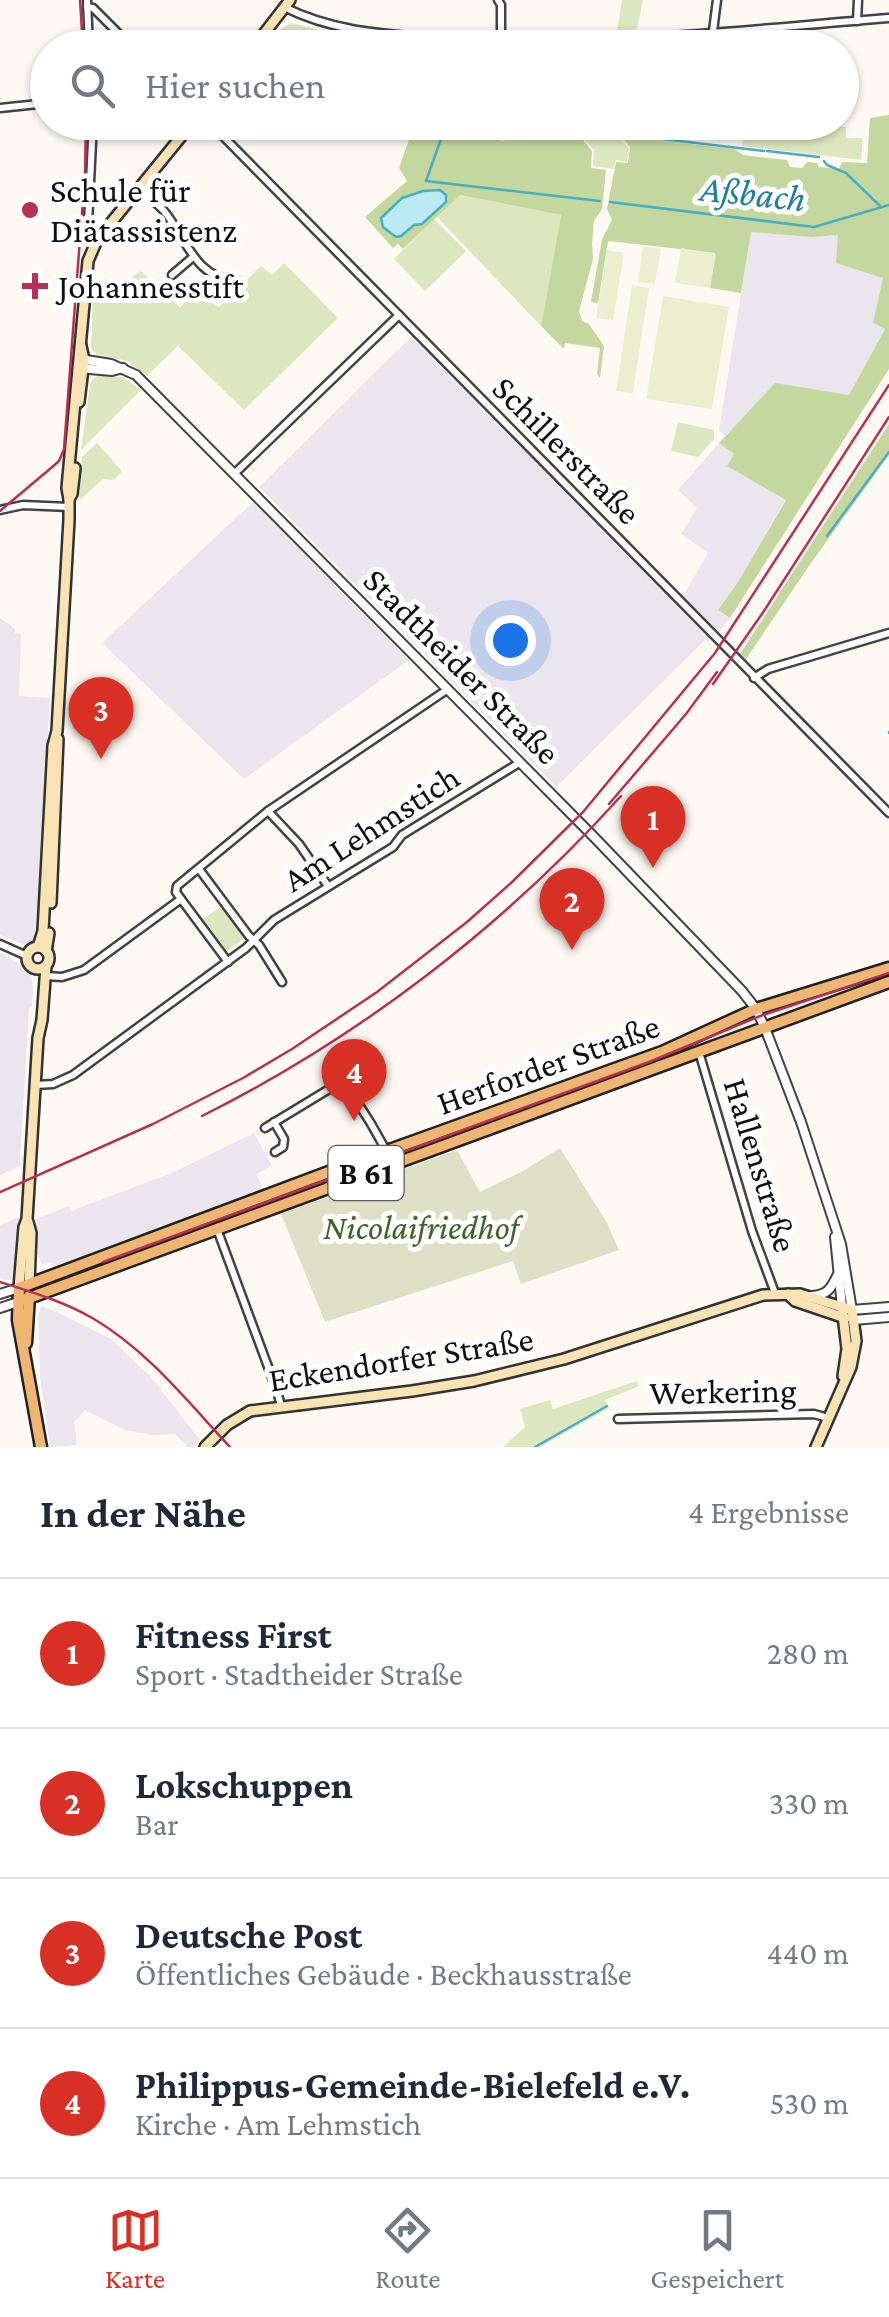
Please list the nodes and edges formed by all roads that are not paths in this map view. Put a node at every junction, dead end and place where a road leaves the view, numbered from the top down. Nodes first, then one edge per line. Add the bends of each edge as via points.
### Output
1 (498, 0) edge
2 (717, 0) edge
3 (858, 0) edge
4 (87, 4) edge
5 (287, 4) edge
6 (889, 18) edge
7 (857, 20) junction
8 (88, 30) edge
9 (115, 30) edge
10 (266, 30) edge
11 (353, 30) edge
12 (501, 30) edge
13 (713, 30) edge
14 (726, 30) edge
15 (30, 105) edge
16 (0, 108) edge
17 (91, 140) edge
18 (179, 140) edge
19 (227, 140) edge
20 (140, 188) junction
21 (97, 240) junction
22 (193, 257) junction
23 (172, 276) dead end
24 (237, 280) dead end
25 (398, 315) junction
26 (80, 364) junction
27 (234, 474) junction
28 (69, 503) junction
29 (0, 510) edge
30 (889, 632) edge
31 (754, 678) junction
32 (448, 689) junction
33 (519, 763) junction
34 (268, 811) junction
35 (889, 813) edge
36 (199, 869) junction
37 (328, 886) junction
38 (181, 899) junction
39 (254, 941) junction
40 (0, 944) edge
41 (42, 949) junction
42 (27, 956) junction
43 (228, 962) junction
44 (889, 968) edge
45 (42, 970) junction
46 (282, 982) dead end
47 (889, 982) edge
48 (756, 1010) junction
49 (765, 1028) junction
50 (699, 1052) junction
51 (334, 1066) dead end
52 (344, 1080) junction
53 (35, 1086) junction
54 (274, 1122) junction
55 (265, 1128) dead end
56 (275, 1152) dead end
57 (387, 1152) junction
58 (217, 1228) junction
59 (835, 1228) junction
60 (837, 1276) junction
61 (24, 1286) junction
62 (776, 1293) junction
63 (0, 1294) edge
64 (788, 1294) junction
65 (806, 1296) junction
66 (23, 1301) junction
67 (889, 1307) edge
68 (0, 1308) edge
69 (848, 1314) junction
70 (889, 1317) edge
71 (280, 1406) junction
72 (828, 1418) junction
73 (618, 1419) dead end
74 (41, 1447) edge
75 (205, 1447) edge
76 (816, 1447) edge

1 - 12 street
2 - 13 street
3 - 7 street
4 - 8 street
4 - 9 street
5 - 10 main road
5 - 11 street via 310,19
6 - 7 street
7 - 14 street
15 - 16 street
17 - 21 street via 88,223
18 - 20 main road
19 - 25 street, Schillerstraße
20 - 21 main road
20 - 22 street via 164,211
21 - 26 main road via 87,270
22 - 23 street
22 - 24 street via 216,276
25 - 27 street
25 - 31 street, Schillerstraße
26 - 27 street, Stadtheider Straße via 136,375
26 - 28 main road
27 - 32 street, Stadtheider Straße
28 - 29 street
28 - 41 main road
30 - 31 street
31 - 35 street, Schillerstraße
32 - 33 street, Stadtheider Straße
32 - 34 street
33 - 37 street, Am Lehmstich
33 - 48 street, Stadtheider Straße
34 - 36 street
34 - 37 street
36 - 38 street via 176,886
36 - 39 street
37 - 39 street, Am Lehmstich
38 - 43 street
38 - 45 street via 84,970 70,976
39 - 43 street, Am Lehmstich
39 - 46 street
40 - 42 street
41 - 42 main road
41 - 45 main road via 49,959
42 - 45 main road
43 - 53 street, Am Lehmstich via 73,1075
44 - 48 main road, Herforder Straße / B 61
45 - 53 main road
47 - 49 main road, Herforder Straße / B 61
48 - 49 street, Stadtheider Straße
48 - 57 main road, Herforder Straße / B 61 via 662,1052
49 - 50 main road, Herforder Straße / B 61
49 - 59 street, Stadtheider Straße
50 - 58 main road, Herforder Straße / B 61
50 - 62 street, Hallenstraße
51 - 52 street
52 - 54 street
52 - 57 street
53 - 61 main road
54 - 55 street
54 - 56 street via 284,1144
57 - 61 main road, Herforder Straße / B 61
58 - 66 main road, Herforder Straße / B 61
58 - 71 street
59 - 60 street
59 - 69 street
60 - 65 street via 824,1294
60 - 69 street
61 - 63 street, Herforder Straße
61 - 66 main road
62 - 64 main road, Eckendorfer Straße
62 - 71 main road, Eckendorfer Straße via 564,1360 474,1381
64 - 65 main road, Eckendorfer Straße
64 - 69 main road, Eckendorfer Straße
65 - 69 main road, Eckendorfer Straße
66 - 68 street, Herforder Straße
66 - 74 main road via 18,1320
67 - 69 street, Eckendorfer Straße
69 - 70 street, Eckendorfer Straße
69 - 72 main road via 840,1389
71 - 75 main road, Eckendorfer Straße via 242,1414
72 - 73 street, Werkering
72 - 76 main road

